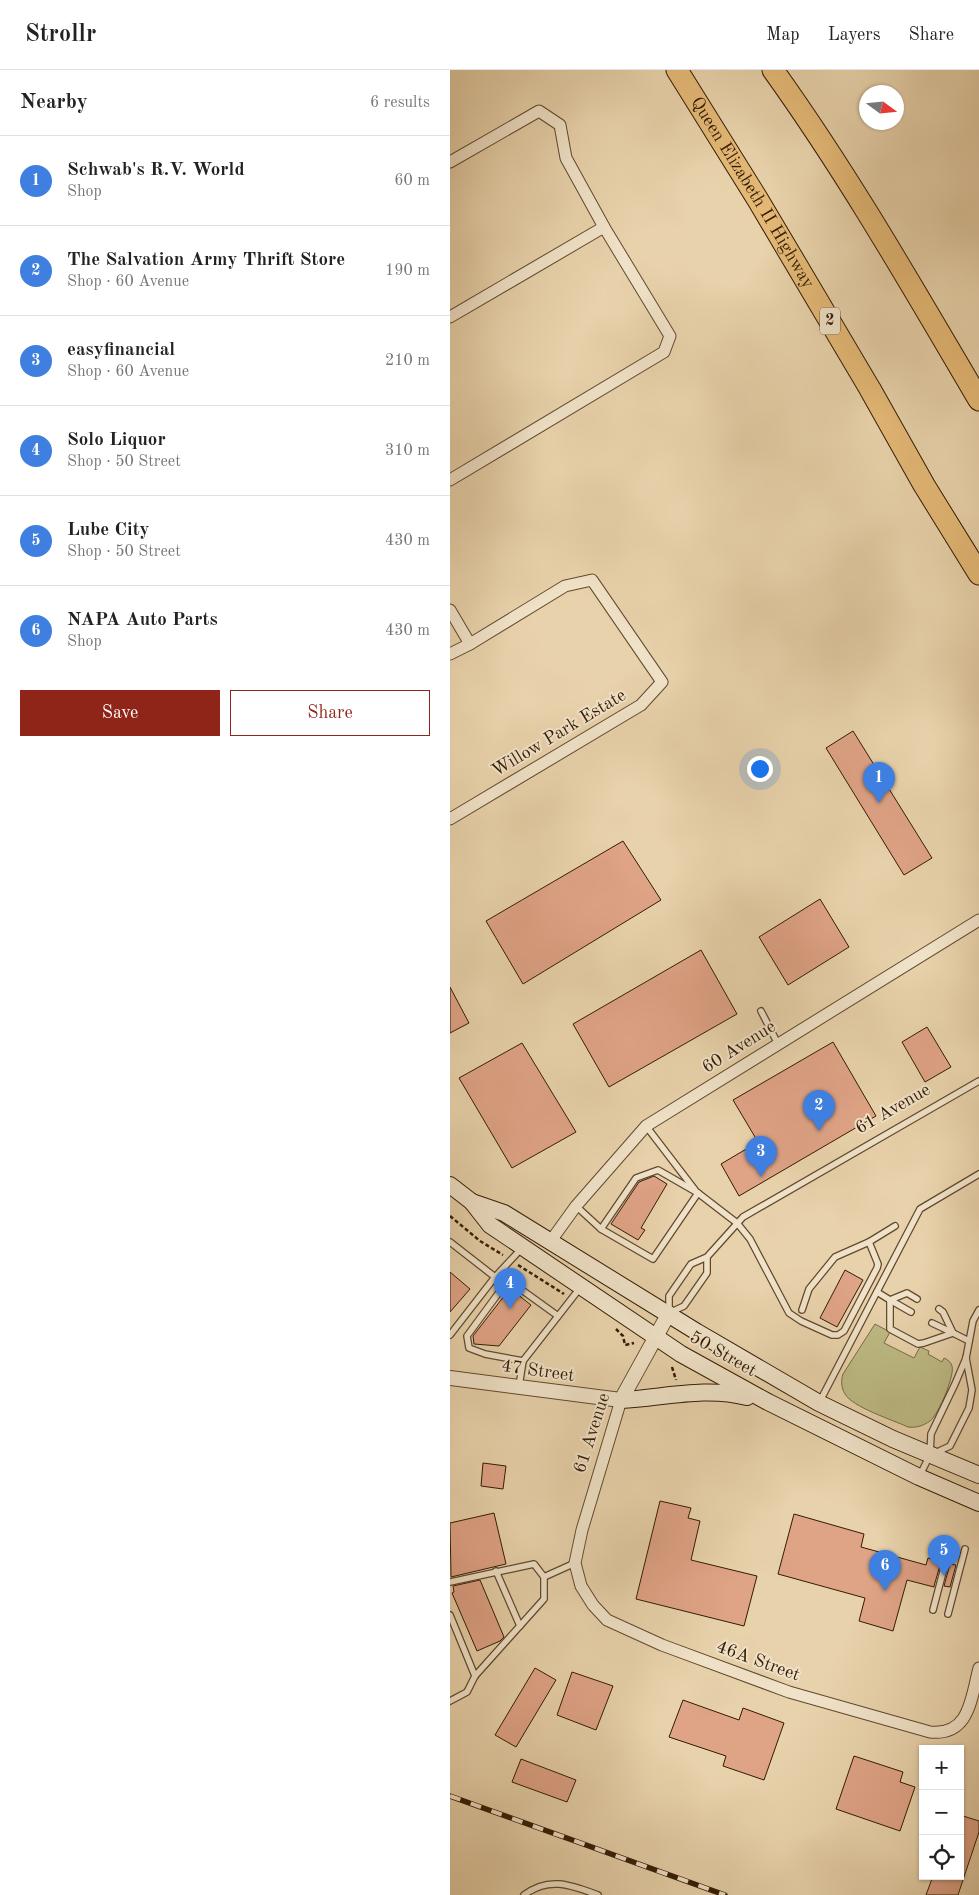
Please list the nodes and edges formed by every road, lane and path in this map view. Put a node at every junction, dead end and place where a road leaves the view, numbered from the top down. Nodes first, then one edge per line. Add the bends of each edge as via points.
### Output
1 (677, 70) edge
2 (773, 70) edge
3 (450, 162) edge
4 (604, 227) junction
5 (930, 316) junction
6 (450, 318) edge
7 (979, 391) edge
8 (979, 400) edge
9 (450, 480) edge
10 (979, 574) edge
11 (450, 610) edge
12 (470, 644) junction
13 (450, 654) edge
14 (450, 819) edge
15 (979, 920) edge
16 (760, 1012) dead end
17 (778, 1044) junction
18 (979, 1081) edge
19 (646, 1126) junction
20 (979, 1174) edge
21 (450, 1185) edge
22 (698, 1193) junction
23 (472, 1202) junction
24 (576, 1206) junction
25 (450, 1216) edge
26 (737, 1223) junction
27 (895, 1226) dead end
28 (601, 1229) junction
29 (450, 1242) edge
30 (550, 1242) junction
31 (869, 1242) junction
32 (523, 1247) junction
33 (707, 1258) junction
34 (511, 1260) junction
35 (495, 1278) junction
36 (877, 1292) junction
37 (577, 1293) junction
38 (918, 1299) dead end
39 (890, 1300) junction
40 (802, 1310) dead end
41 (939, 1310) dead end
42 (979, 1310) edge
43 (911, 1312) dead end
44 (669, 1313) junction
45 (558, 1316) junction
46 (932, 1323) dead end
47 (612, 1325) dead end
48 (953, 1333) junction
49 (450, 1335) edge
50 (655, 1336) junction
51 (969, 1341) junction
52 (634, 1343) dead end
53 (966, 1358) junction
54 (523, 1361) junction
55 (672, 1367) dead end
56 (450, 1378) edge
57 (676, 1381) dead end
58 (519, 1387) junction
59 (620, 1400) junction
60 (768, 1402) junction
61 (819, 1403) junction
62 (930, 1455) junction
63 (979, 1475) edge
64 (919, 1477) junction
65 (979, 1503) edge
66 (950, 1545) dead end
67 (965, 1549) dead end
68 (577, 1568) junction
69 (496, 1571) junction
70 (544, 1576) junction
71 (450, 1582) edge
72 (933, 1610) dead end
73 (948, 1614) dead end
74 (450, 1615) edge
75 (520, 1626) junction
76 (979, 1668) edge
77 (475, 1676) junction
78 (450, 1701) edge
79 (524, 1895) edge
80 (598, 1895) edge

1 - 10 highway, Queen Elizabeth II Highway / 2 via 758,200
2 - 5 highway via 850,183
3 - 4 street via 539,110 560,125 566,158
4 - 6 street
4 - 9 street via 670,336 664,352
5 - 7 highway
5 - 8 highway
11 - 12 street
12 - 13 street, Willow Park Estate
12 - 14 street, Willow Park Estate via 565,586 592,580 662,682 641,705
15 - 17 street, 60 Avenue
16 - 17 lane
17 - 19 street, 60 Avenue
18 - 26 lane, 61 Avenue via 750,1212
19 - 22 lane
19 - 24 street, 60 Avenue
20 - 36 lane via 920,1209
21 - 23 main road, 50 Street
22 - 26 lane
22 - 28 lane via 658,1170 636,1178
22 - 28 lane via 653,1259
23 - 30 main road, 50 Street via 504,1213
23 - 32 main road, 50 Street via 490,1225
24 - 28 lane
24 - 30 street, 60 Avenue
25 - 34 path via 480,1241
26 - 31 lane via 750,1240 788,1313 832,1335 844,1330 878,1268
26 - 33 lane, 61 Avenue
27 - 31 lane
29 - 35 lane
30 - 44 main road, 50 Street
31 - 40 lane via 834,1257 809,1289
32 - 34 lane
32 - 37 main road, 50 Street
33 - 44 lane, 61 Avenue via 707,1273 684,1306
33 - 44 lane, 61 Avenue via 691,1264 669,1296
34 - 35 lane
34 - 37 path
35 - 49 lane
36 - 39 lane
36 - 61 lane
37 - 45 lane
37 - 50 main road, 50 Street
38 - 39 lane via 907,1293
39 - 43 lane
39 - 48 lane via 890,1330 918,1344
41 - 48 lane
42 - 51 lane
44 - 50 street, 61 Avenue
44 - 61 main road, 50 Street
45 - 54 lane
45 - 54 lane via 515,1285 504,1287 468,1336 469,1348
46 - 48 lane
47 - 52 path via 623,1336 625,1345
48 - 51 lane
50 - 59 street, 61 Avenue
50 - 60 main road, 50 Street
51 - 53 lane
53 - 62 lane via 931,1434
53 - 62 lane via 972,1390 969,1408 950,1446
54 - 58 lane
55 - 57 path
56 - 58 street, 47 Street
58 - 59 street, 47 Street
59 - 60 main road via 729,1392
59 - 68 street, 61 Avenue via 582,1530
60 - 64 main road, 50 Street
61 - 62 main road, 50 Street
62 - 63 main road, 50 Street
62 - 64 lane
64 - 65 main road, 50 Street
66 - 72 lane
67 - 73 lane
68 - 70 lane
68 - 76 street, 46A Street via 580,1586 607,1620 662,1646 790,1692 930,1732 943,1733 962,1722
69 - 70 lane via 534,1564
69 - 71 lane
69 - 75 lane
70 - 75 lane via 544,1600
74 - 77 lane
75 - 77 lane
77 - 78 lane via 467,1692
79 - 80 lane via 550,1883

